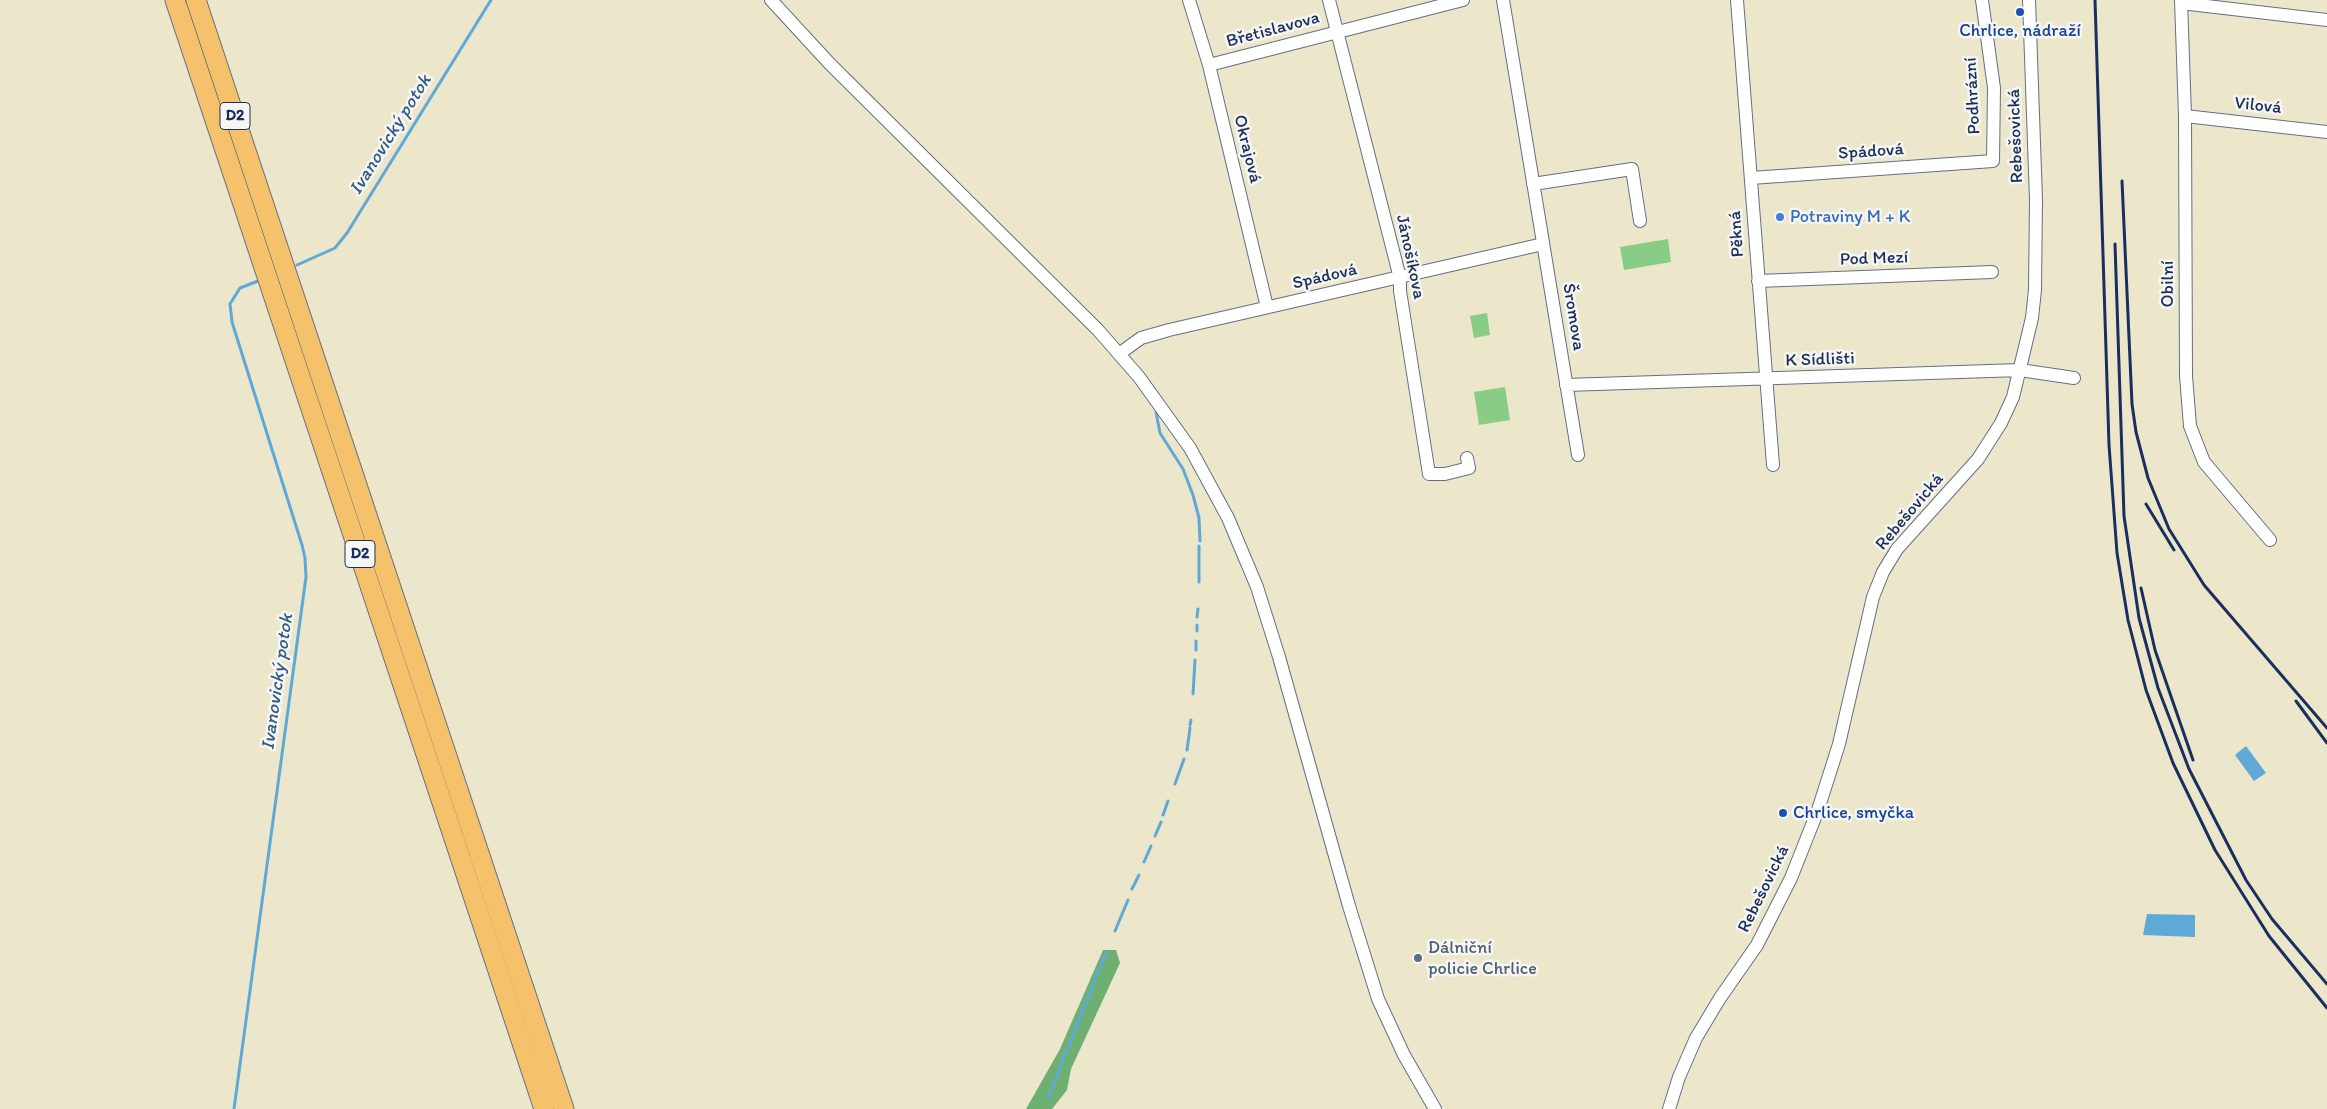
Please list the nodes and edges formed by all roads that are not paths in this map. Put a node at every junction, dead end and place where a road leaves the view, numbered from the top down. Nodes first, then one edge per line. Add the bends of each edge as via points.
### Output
1 (175, 0) edge
2 (196, 0) edge
3 (771, 0) edge
4 (1189, 0) edge
5 (1328, 0) edge
6 (1463, 0) edge
7 (1503, 0) edge
8 (1737, 0) edge
9 (1982, 0) edge
10 (2029, 0) edge
11 (2181, 2) edge
12 (2327, 20) edge
13 (1336, 32) junction
14 (1209, 65) junction
15 (2186, 116) junction
16 (2327, 132) edge
17 (1993, 161) joint
18 (1751, 178) junction
19 (1533, 184) junction
20 (1640, 221) dead end
21 (1543, 244) junction
22 (1992, 272) dead end
23 (1400, 278) junction
24 (1758, 281) junction
25 (1267, 308) junction
26 (1119, 354) junction
27 (2020, 370) junction
28 (2074, 378) dead end
29 (1766, 379) junction
30 (1566, 385) junction
31 (1578, 455) dead end
32 (1467, 458) dead end
33 (1773, 465) dead end
34 (2270, 540) dead end
35 (544, 1109) edge
36 (564, 1109) edge
37 (1435, 1109) edge
38 (1669, 1109) edge

1 - 35 highway, D2
2 - 36 highway, D2
3 - 26 street via 830,64 1075,306
4 - 14 street, Okrajová
5 - 13 street, Jánošíkova
6 - 13 street, Břetislavova
7 - 19 street, Šromova
8 - 18 street, Pěkná
9 - 17 street, Podhrázní via 1994,88
10 - 27 street, Rebešovická via 2036,261 2032,318
11 - 12 street
11 - 15 street, Obilní
13 - 14 street, Břetislavova
13 - 23 street, Jánošíkova
14 - 25 street, Okrajová
15 - 16 street, Vilová
15 - 34 street, Obilní via 2186,376 2190,426 2204,462
17 - 18 street, Spádová
18 - 24 street, Pěkná
19 - 20 street via 1632,169
19 - 21 street, Šromova
21 - 23 street, Spádová
21 - 30 street, Šromova
22 - 24 street, Pod Mezí
23 - 25 street, Spádová
23 - 32 street, Jánošíkova via 1428,474 1469,468
24 - 29 street, Pěkná
25 - 26 street, Spádová via 1147,336
26 - 37 street via 1139,376 1190,448 1219,500 1249,566 1277,650 1367,968 1394,1037
27 - 28 street, K Sídlišti
27 - 29 street, K Sídlišti
27 - 38 street, Rebešovická via 2007,410 1990,441 1897,549 1883,572 1873,597 1839,744 1791,878 1757,945 1696,1038
29 - 30 street, K Sídlišti
29 - 33 street, Pěkná
30 - 31 street, Šromova

